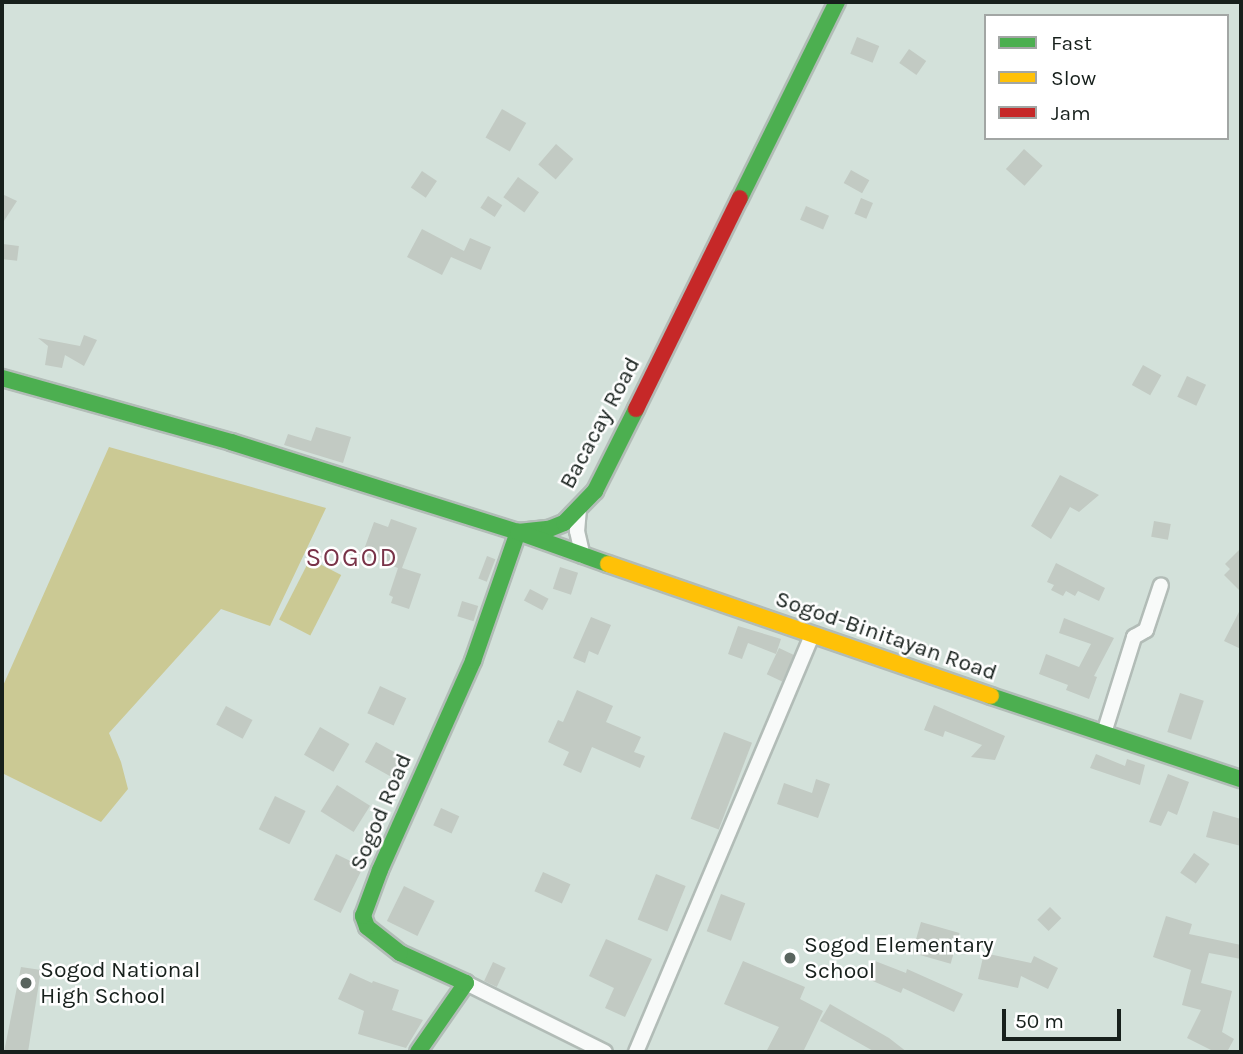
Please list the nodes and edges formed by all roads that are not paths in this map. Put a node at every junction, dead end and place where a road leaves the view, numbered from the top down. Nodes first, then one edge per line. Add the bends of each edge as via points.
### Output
1 (838, 2) edge
2 (2, 378) edge
3 (579, 509) junction
4 (518, 531) junction
5 (583, 556) junction
6 (1161, 585) dead end
7 (812, 636) junction
8 (1104, 733) junction
9 (1241, 779) edge
10 (466, 983) junction
11 (418, 1052) edge
12 (605, 1052) edge
13 (636, 1052) edge

1 - 3 street, Bacacay Road via 595,491
2 - 4 street, Bacacay Road via 231,442
3 - 4 street, Bacacay Road via 549,530
3 - 5 street via 577,531
4 - 5 street, Sogod-Binitayan Road
4 - 10 street, Sogod Road via 473,661 363,916 367,927 400,953
5 - 7 street, Sogod-Binitayan Road
6 - 8 street via 1146,630 1134,637
7 - 8 street, Sogod-Binitayan Road
7 - 13 street
8 - 9 street, Sogod-Binitayan Road
10 - 11 street
10 - 12 street

